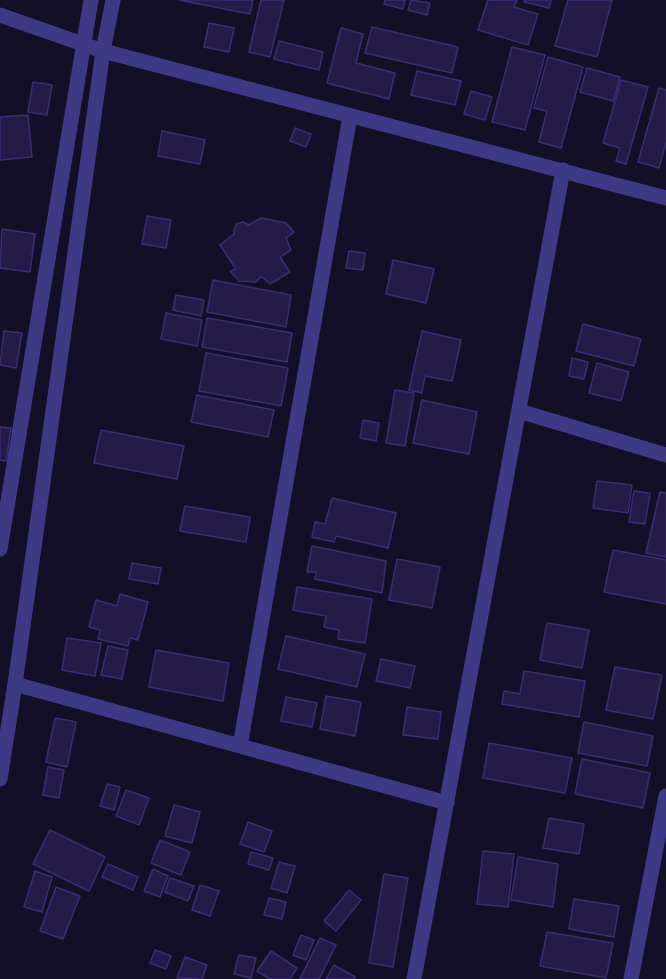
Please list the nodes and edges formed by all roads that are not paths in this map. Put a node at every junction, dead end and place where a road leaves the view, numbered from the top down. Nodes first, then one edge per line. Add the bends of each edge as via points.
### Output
1 (91, 0) edge
2 (113, 0) edge
3 (0, 15) edge
4 (83, 44) junction
5 (103, 51) junction
6 (350, 116) junction
7 (563, 170) junction
8 (665, 195) edge
9 (519, 411) junction
10 (666, 454) edge
11 (0, 549) edge
12 (15, 684) junction
13 (240, 746) junction
14 (0, 779) edge
15 (666, 796) edge
16 (447, 803) junction
17 (414, 979) edge
18 (631, 979) edge

1 - 4 street
2 - 5 street
3 - 4 street
4 - 5 street
4 - 11 street
5 - 6 street
5 - 12 street
6 - 7 street
6 - 13 street
7 - 8 street
7 - 9 street
9 - 10 street
9 - 16 street
12 - 13 street
12 - 14 street
13 - 16 street
15 - 18 street
16 - 17 street

